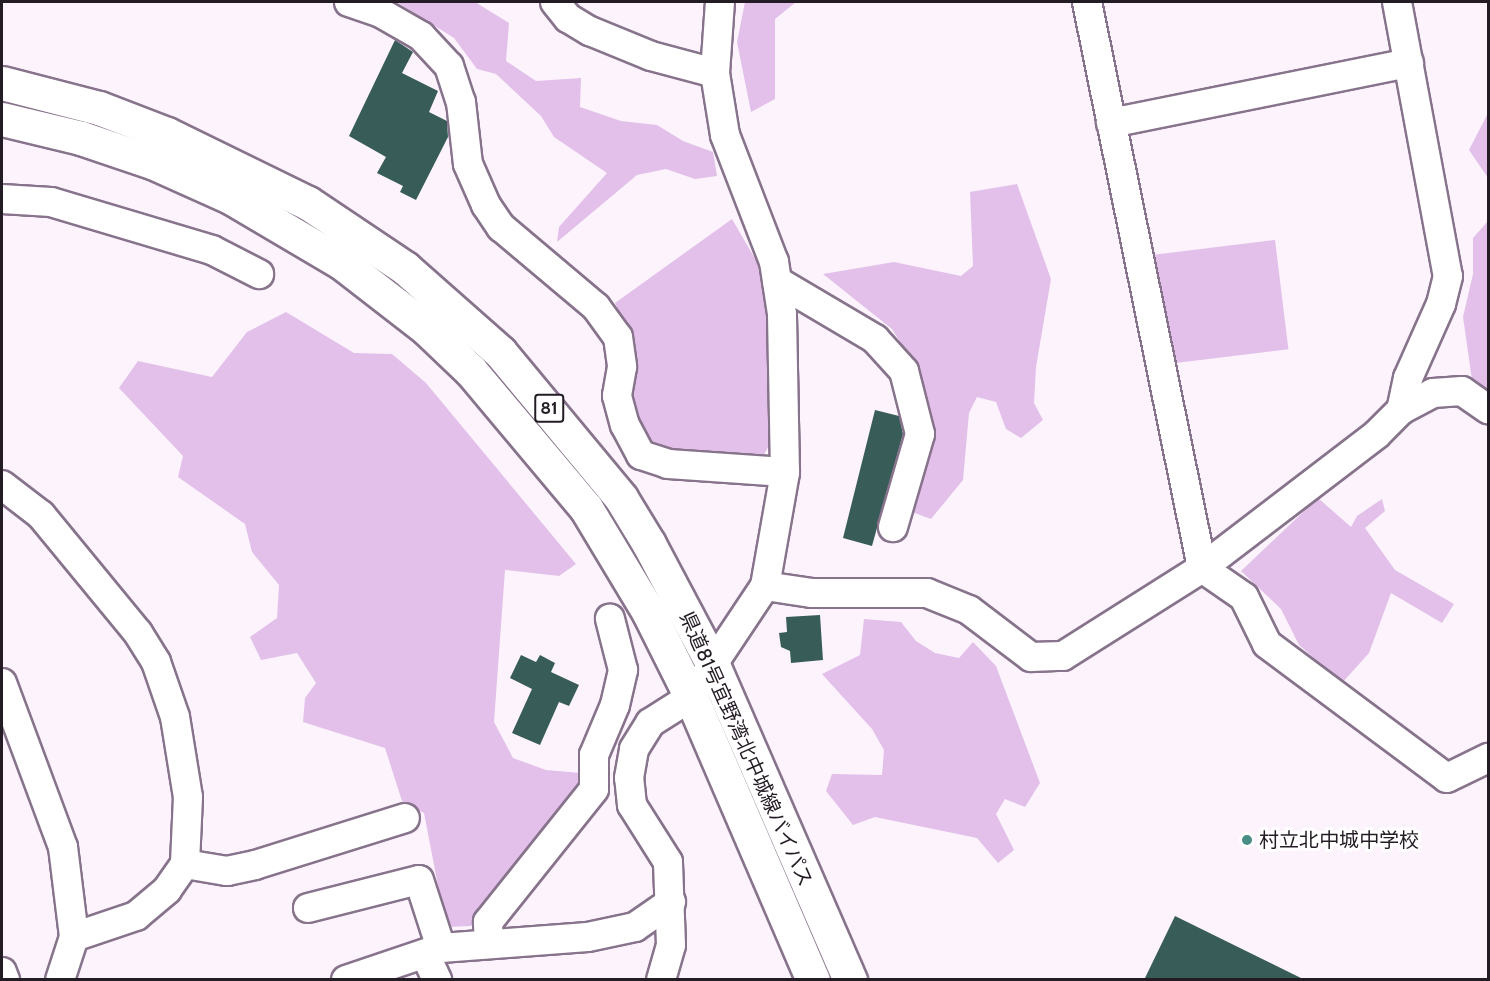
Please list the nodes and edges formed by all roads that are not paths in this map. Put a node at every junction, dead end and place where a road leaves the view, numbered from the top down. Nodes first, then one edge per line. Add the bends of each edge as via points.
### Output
1 (349, 2) edge
2 (555, 2) edge
3 (720, 2) edge
4 (1088, 2) edge
5 (1397, 2) edge
6 (1408, 63) junction
7 (715, 73) junction
8 (2, 83) edge
9 (2, 119) edge
10 (1111, 123) junction
11 (2, 199) edge
12 (259, 274) dead end
13 (777, 281) junction
14 (1488, 409) edge
15 (1401, 410) junction
16 (785, 472) junction
17 (2, 485) edge
18 (893, 528) dead end
19 (1202, 568) junction
20 (765, 586) junction
21 (610, 620) dead end
22 (713, 665) junction
23 (2, 683) edge
24 (692, 698) junction
25 (1488, 758) edge
26 (405, 818) dead end
27 (185, 864) junction
28 (671, 902) junction
29 (308, 908) dead end
30 (74, 937) junction
31 (489, 944) junction
32 (433, 951) junction
33 (2, 972) edge
34 (4, 980) edge
35 (60, 980) edge
36 (345, 980) edge
37 (437, 980) edge
38 (661, 980) edge
39 (813, 980) edge
40 (850, 980) edge

1 - 16 street via 381,13 421,36 449,66 461,102 468,164 486,205 501,227 596,308 618,337 622,367 617,396 625,425 641,455 668,464
2 - 7 street via 568,18 590,31 651,56
3 - 7 street
4 - 10 street
5 - 6 street
6 - 10 street
6 - 15 street via 1448,276 1408,378
7 - 13 street via 725,135 774,262
8 - 22 main road, 県道81号宜野湾北中城線バイパス / 81 via 99,108 212,153 308,203 405,268 500,352 621,498
9 - 24 main road, 県道81号宜野湾北中城線バイパス / 81 via 152,162 232,198 342,263 426,328 513,416 586,508 650,613
10 - 19 street
11 - 12 street via 51,202 212,250
13 - 16 street via 782,314
13 - 18 street via 875,339 904,371 921,434
14 - 15 street via 1462,391 1433,393
15 - 19 street via 1377,434
16 - 20 street
17 - 27 street via 41,515 138,633 156,662 175,717 188,797
19 - 20 street via 1063,656 1031,657 969,610 927,593 812,592
19 - 25 street via 1244,597 1267,644 1447,778
20 - 22 street
21 - 31 street via 623,670 615,705 594,755 594,789 488,922
22 - 24 street
22 - 40 main road, 県道81号宜野湾北中城線バイパス / 81
23 - 30 street via 63,847
24 - 28 street via 650,723 634,749 629,778 632,805 668,862
24 - 39 main road, 県道81号宜野湾北中城線バイパス / 81
26 - 27 street via 227,871
27 - 30 street via 167,890 136,916
28 - 31 street via 635,927 588,937
28 - 38 street via 671,945
29 - 32 street via 419,880
30 - 35 street
31 - 32 street
32 - 36 street
32 - 37 street
33 - 34 street

